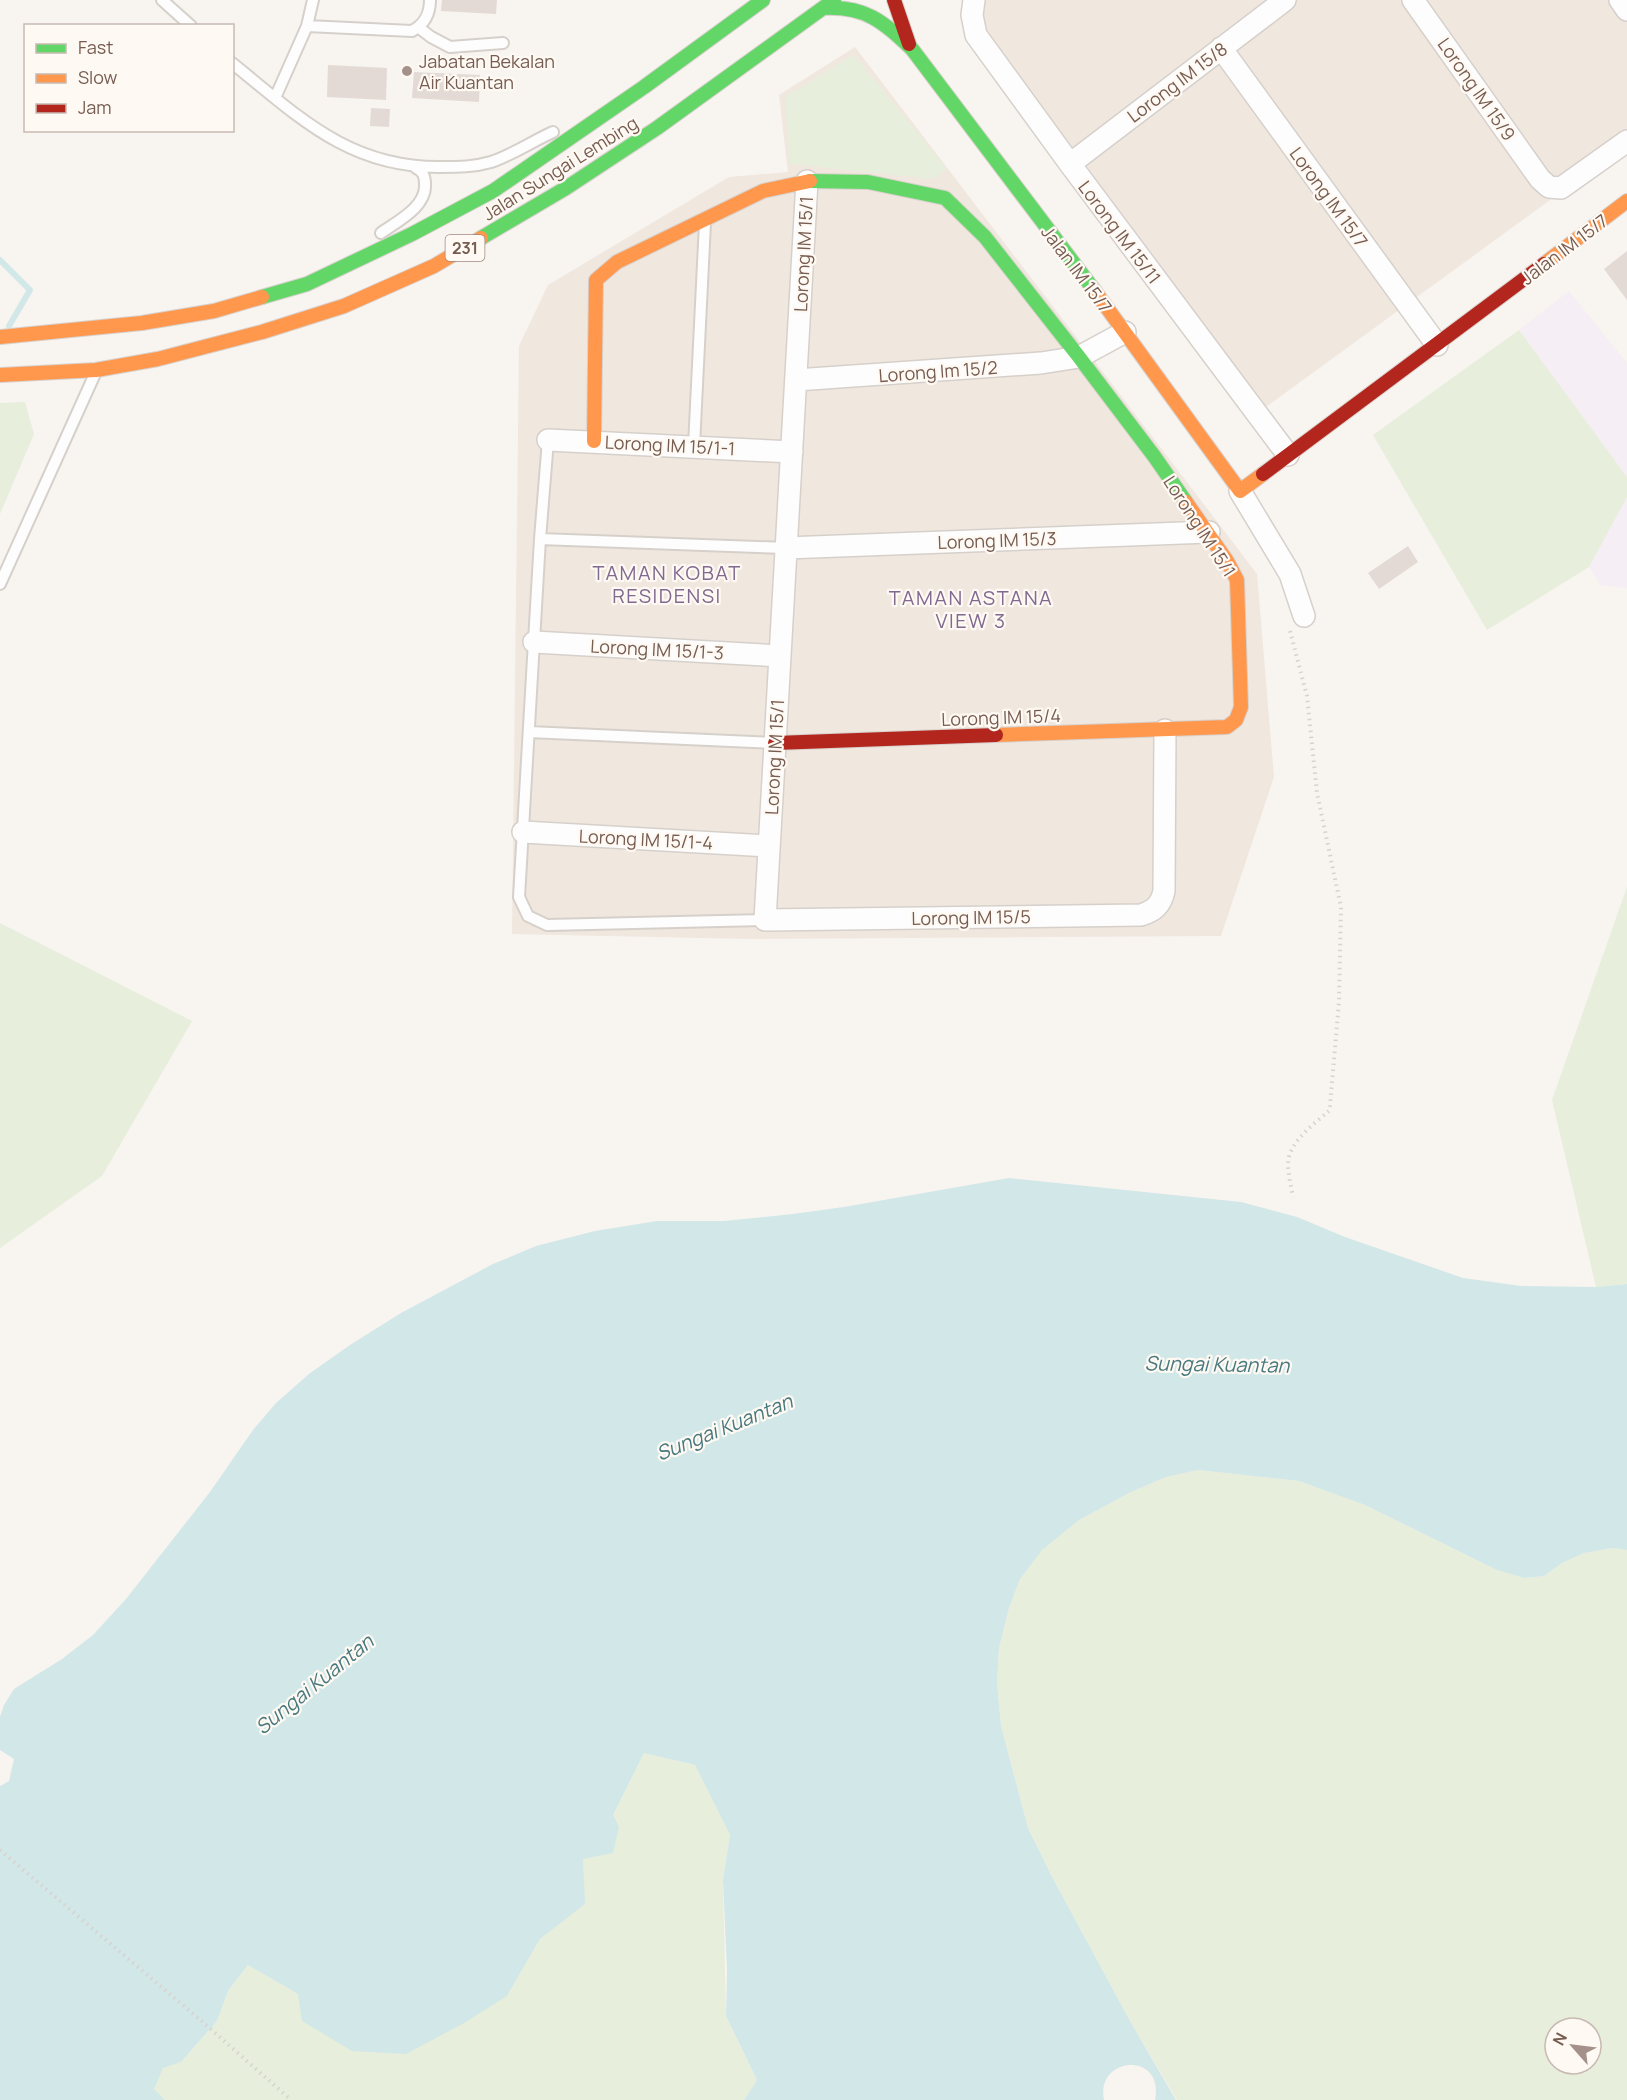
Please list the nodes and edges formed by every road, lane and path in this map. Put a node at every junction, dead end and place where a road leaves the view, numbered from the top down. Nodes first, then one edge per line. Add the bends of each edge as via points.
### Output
1 (162, 0) edge
2 (313, 0) edge
3 (430, 0) edge
4 (764, 0) edge
5 (894, 0) edge
6 (974, 0) edge
7 (1285, 0) edge
8 (1413, 0) edge
9 (1620, 0) edge
10 (828, 4) edge
11 (1627, 10) edge
12 (188, 24) edge
13 (307, 26) junction
14 (418, 27) junction
15 (502, 43) dead end
16 (1221, 48) junction
17 (912, 49) junction
18 (234, 65) edge
19 (644, 87) junction
20 (275, 98) junction
21 (1627, 141) edge
22 (1070, 164) junction
23 (416, 168) junction
24 (807, 181) junction
25 (1627, 201) edge
26 (705, 219) junction
27 (355, 260) junction
28 (1125, 332) junction
29 (0, 337) edge
30 (1437, 345) junction
31 (1079, 357) junction
32 (96, 370) junction
33 (0, 375) edge
34 (796, 380) junction
35 (548, 440) joint
36 (594, 441) junction
37 (694, 446) junction
38 (792, 452) junction
39 (1288, 455) junction
40 (1240, 491) junction
41 (1209, 532) junction
42 (540, 539) junction
43 (786, 548) junction
44 (0, 584) edge
45 (1304, 616) joint
46 (534, 642) junction
47 (780, 656) junction
48 (1227, 727) joint
49 (1165, 730) junction
50 (529, 732) junction
51 (775, 743) junction
52 (523, 832) junction
53 (770, 846) junction
54 (765, 920) junction
55 (1293, 1197) dead end
56 (0, 1850) edge
57 (291, 2100) edge

1 - 12 lane
2 - 13 lane
3 - 14 lane via 430,11
4 - 19 street, Jalan Sungai Lembing / 231
5 - 17 street
6 - 22 street, Lorong IM 15/11 via 976,35
7 - 16 street, Lorong IM 15/8
8 - 21 street, Lorong IM 15/9 via 1549,187 1561,188
9 - 11 street
10 - 17 street via 873,15
10 - 32 street, Jalan Sungai Lembing / 231 via 566,189 434,266 344,306 262,332 158,359
13 - 14 lane via 405,32
13 - 20 lane
14 - 15 lane via 450,47
16 - 22 street, Lorong IM 15/8
16 - 30 street, Lorong IM 15/7
17 - 28 street, Jalan IM 15/7
18 - 20 lane
19 - 23 lane via 493,162
19 - 27 street, Jalan Sungai Lembing / 231 via 493,191
20 - 23 lane via 303,120 366,157
22 - 39 street, Lorong IM 15/11
23 - 27 lane via 425,179 422,199
24 - 26 street via 764,191
24 - 31 street, Lorong IM 15/1 via 868,182 945,198 985,237
24 - 34 street, Lorong IM 15/1
25 - 30 street, Jalan IM 15/7
26 - 36 street via 617,262 596,280
26 - 37 lane
27 - 29 street, Jalan Sungai Lembing / 231 via 307,284 214,311 142,323
28 - 31 street
28 - 40 street, Jalan IM 15/7
30 - 39 street, Jalan IM 15/7
31 - 34 street, Lorong Im 15/2 via 1006,366
31 - 41 street, Lorong IM 15/1
32 - 33 street, Jalan Sungai Lembing / 231
32 - 44 lane
34 - 38 street, Lorong IM 15/1
35 - 36 street, Lorong IM 15/1-1
35 - 42 lane
36 - 37 street, Lorong IM 15/1-1
37 - 38 street, Lorong IM 15/1-1
38 - 43 street, Lorong IM 15/1
39 - 40 street, Jalan IM 15/7
40 - 45 street, Jalan IM 15/7 via 1290,574
41 - 43 street, Lorong IM 15/3
41 - 48 street, Lorong IM 15/1 via 1237,580 1241,707 1236,720
42 - 43 lane
42 - 46 lane
43 - 47 street, Lorong IM 15/1
45 - 55 path via 1291,624 1289,633 1307,696 1317,793 1341,907 1330,1106 1290,1153
46 - 47 street, Lorong IM 15/1-3
46 - 50 lane
47 - 51 street, Lorong IM 15/1
48 - 49 street, Lorong IM 15/4
49 - 51 street, Lorong IM 15/4
49 - 54 street, Lorong IM 15/5 via 1164,891 1158,906 1148,913
50 - 51 lane
50 - 52 lane
51 - 53 street, Lorong IM 15/1
52 - 53 street, Lorong IM 15/1-4
52 - 54 lane via 519,897 528,916 547,925
53 - 54 street, Lorong IM 15/1
56 - 57 path

